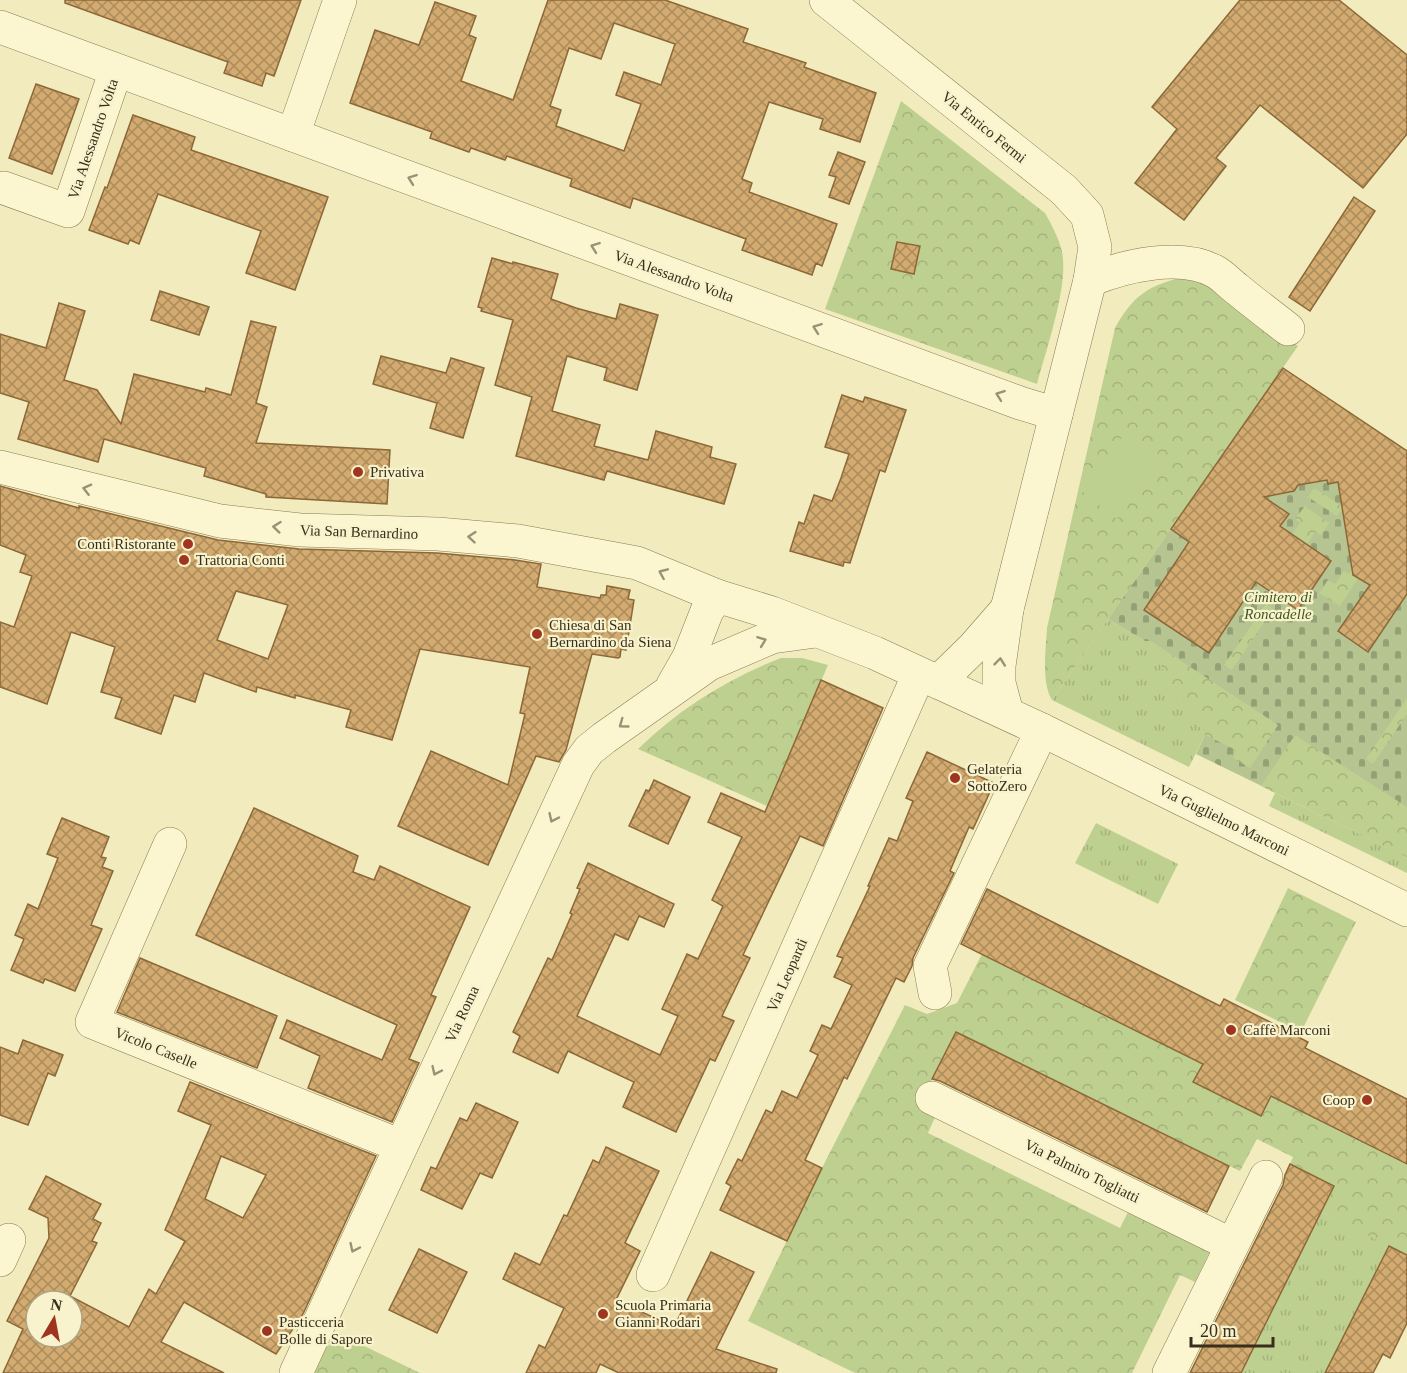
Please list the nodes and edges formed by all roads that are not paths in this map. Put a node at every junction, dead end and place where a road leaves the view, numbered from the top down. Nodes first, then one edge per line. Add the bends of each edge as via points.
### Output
1 (340, 0) edge
2 (826, 0) edge
3 (0, 27) edge
4 (116, 70) junction
5 (293, 135) junction
6 (4, 188) dead end
7 (1090, 280) junction
8 (1288, 329) dead end
9 (1056, 414) junction
10 (0, 467) edge
11 (717, 596) junction
12 (750, 605) junction
13 (1007, 609) junction
14 (818, 631) junction
15 (709, 664) junction
16 (929, 678) junction
17 (671, 689) junction
18 (1007, 713) junction
19 (1042, 730) junction
20 (170, 844) dead end
21 (1407, 910) edge
22 (934, 993) dead end
23 (932, 1098) dead end
24 (402, 1146) junction
25 (1266, 1177) dead end
26 (1232, 1245) junction
27 (653, 1275) dead end
28 (296, 1373) edge
29 (1169, 1373) edge

1 - 5 street
2 - 7 street, Via Enrico Fermi via 1064,190 1087,215 1095,247
3 - 4 street, Via Alessandro Volta
4 - 5 street, Via Alessandro Volta
4 - 6 street, Via Alessandro Volta via 68,211
9 -> 5 street, Via Alessandro Volta
7 - 8 street via 1114,270 1147,264 1198,266 1215,272
7 - 9 street, Via Enrico Fermi
9 - 13 street, Via Enrico Fermi
11 -> 10 street, Via San Bernardino via 637,563 602,555 518,541 300,530 220,521
11 - 12 street, Via Guglielmo Marconi
11 - 17 street, Via Roma via 706,611 689,657
12 - 14 street, Via Guglielmo Marconi
12 - 15 street, Via Roma via 744,620
13 - 16 street, Via Enrico Fermi via 973,648
18 -> 13 street, Via Enrico Fermi via 999,683
15 -> 14 street, Via Roma via 772,637
14 - 16 street, Via Guglielmo Marconi
15 - 17 street, Via Roma
16 - 18 street, Via Guglielmo Marconi
16 - 27 street, Via Leopardi
17 -> 24 street, Via Roma via 589,750 578,765
18 - 19 street, Via Guglielmo Marconi
19 - 21 street, Via Guglielmo Marconi
19 - 22 street via 930,966
20 - 24 street, Vicolo Caselle via 92,1022
23 - 26 street, Via Palmiro Togliatti
24 -> 28 street, Via Roma
25 - 26 street
26 - 29 street

